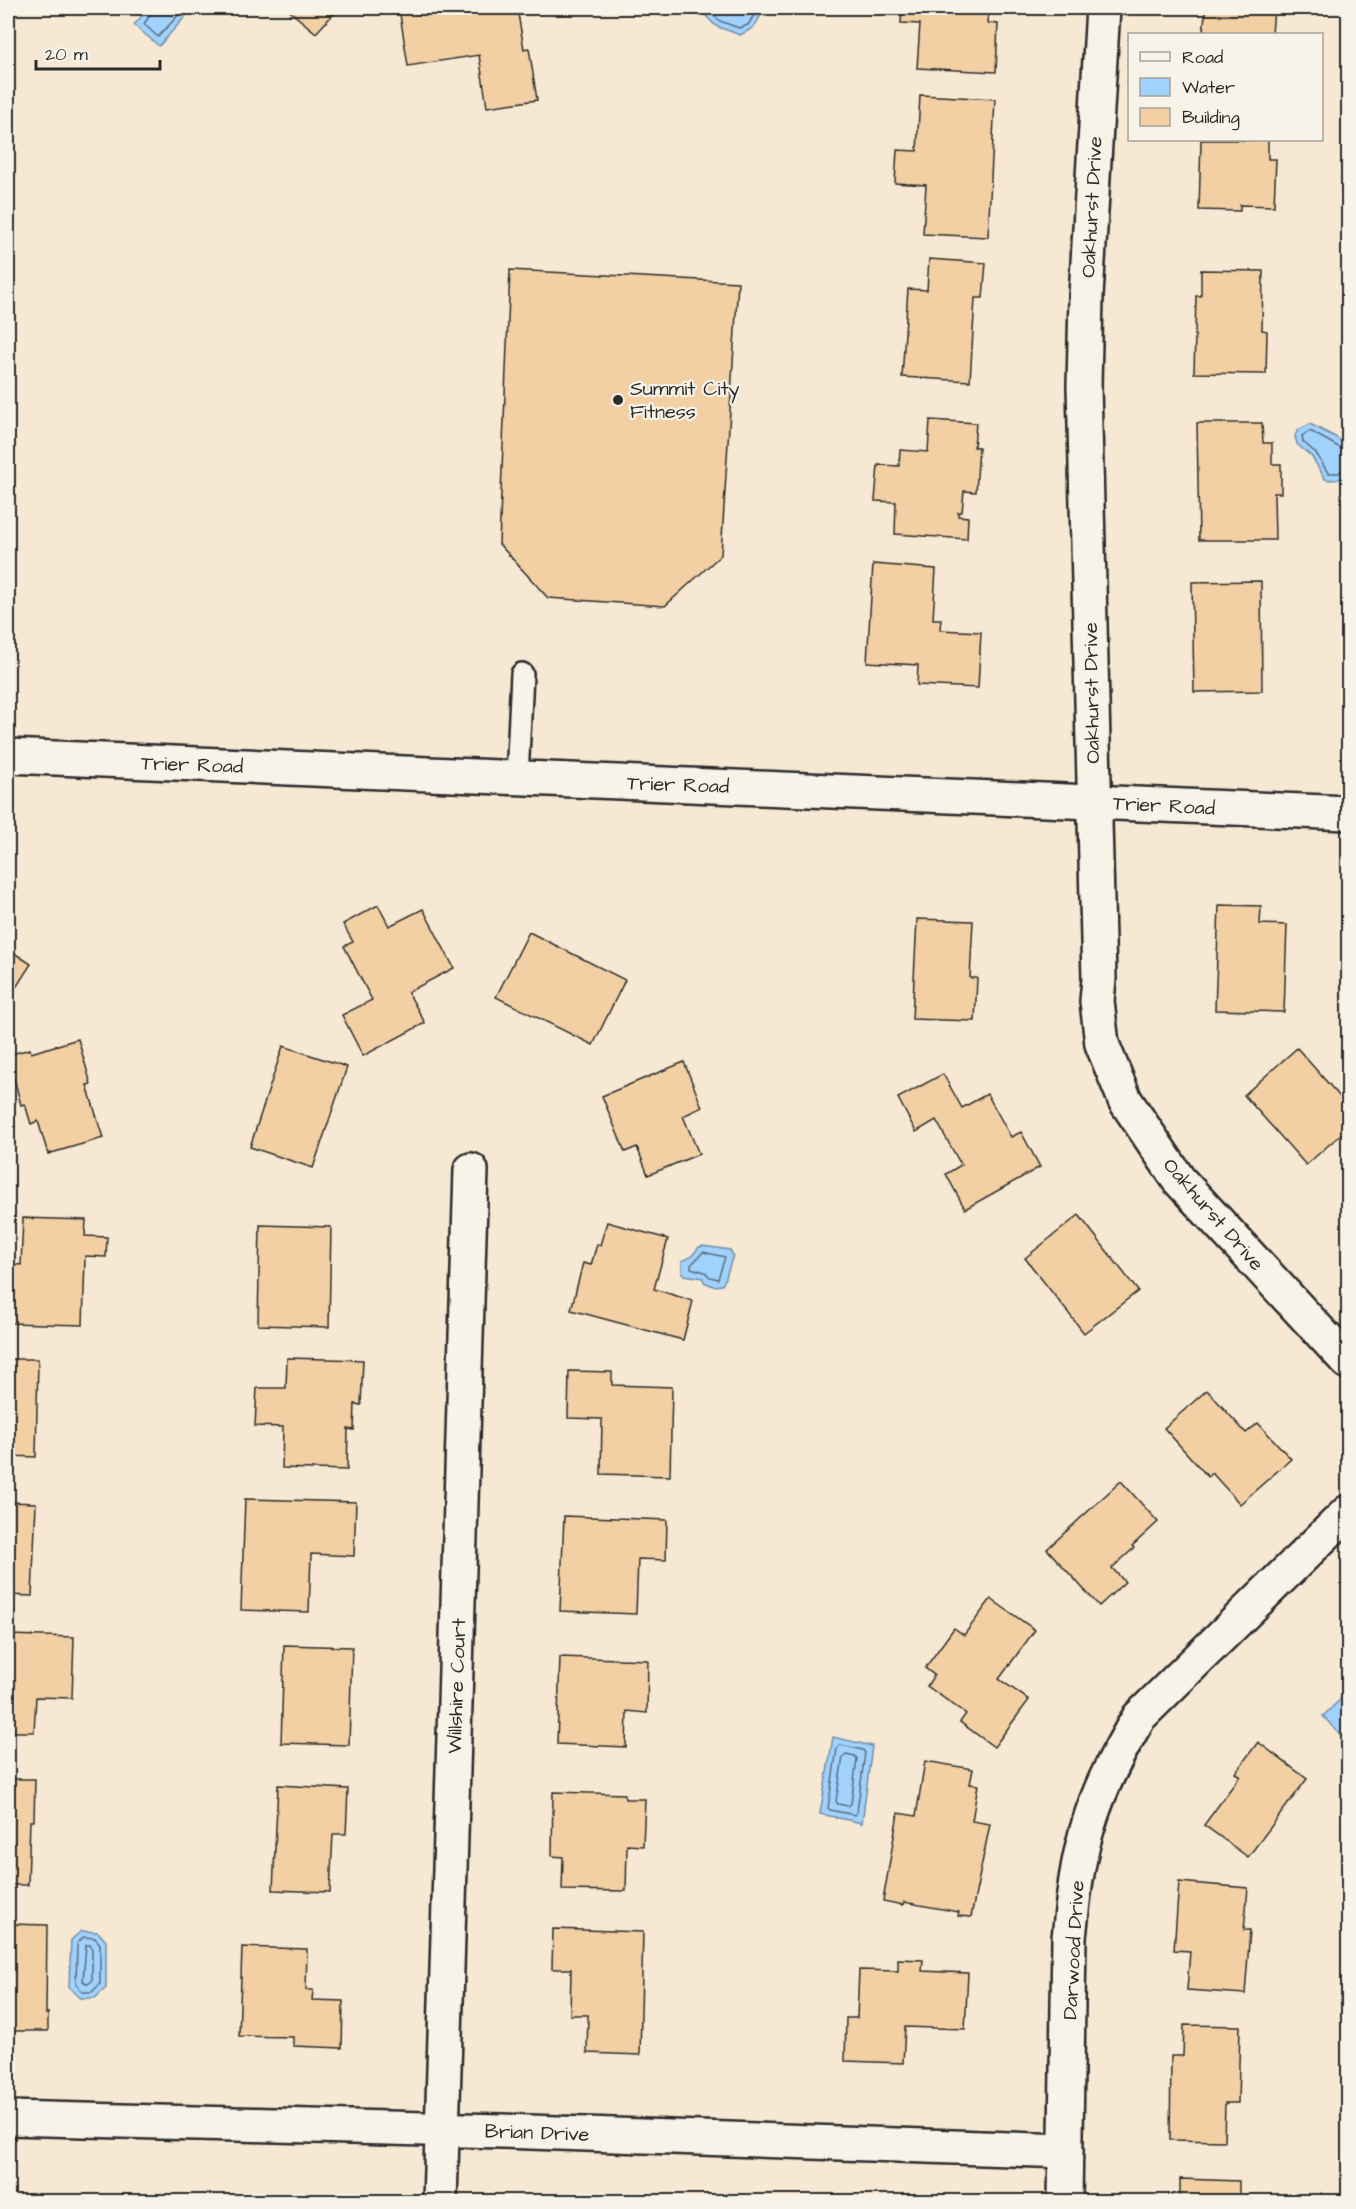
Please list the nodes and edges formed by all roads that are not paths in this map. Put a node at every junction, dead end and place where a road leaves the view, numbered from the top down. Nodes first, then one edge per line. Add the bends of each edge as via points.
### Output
1 (1103, 8) edge
2 (522, 674) dead end
3 (8, 756) edge
4 (517, 778) junction
5 (1093, 802) junction
6 (1348, 813) edge
7 (471, 1170) dead end
8 (1348, 1362) edge
9 (1348, 1512) edge
10 (8, 2118) edge
11 (443, 2129) junction
12 (1066, 2151) junction
13 (440, 2202) edge
14 (1065, 2202) edge

1 - 5 street, Oakhurst Drive via 1084,386
2 - 4 lane
3 - 4 street, Trier Road
4 - 5 street, Trier Road
5 - 6 street, Trier Road
5 - 8 street, Oakhurst Drive via 1097,1001 1102,1044 1125,1100 1179,1180
7 - 11 street, Willshire Court
9 - 12 street, Darwood Drive via 1139,1718 1115,1759 1089,1822 1076,1877 1069,1938
10 - 11 street, Brian Drive
11 - 12 street, Brian Drive
11 - 13 street, Willshire Court
12 - 14 street, Darwood Drive

